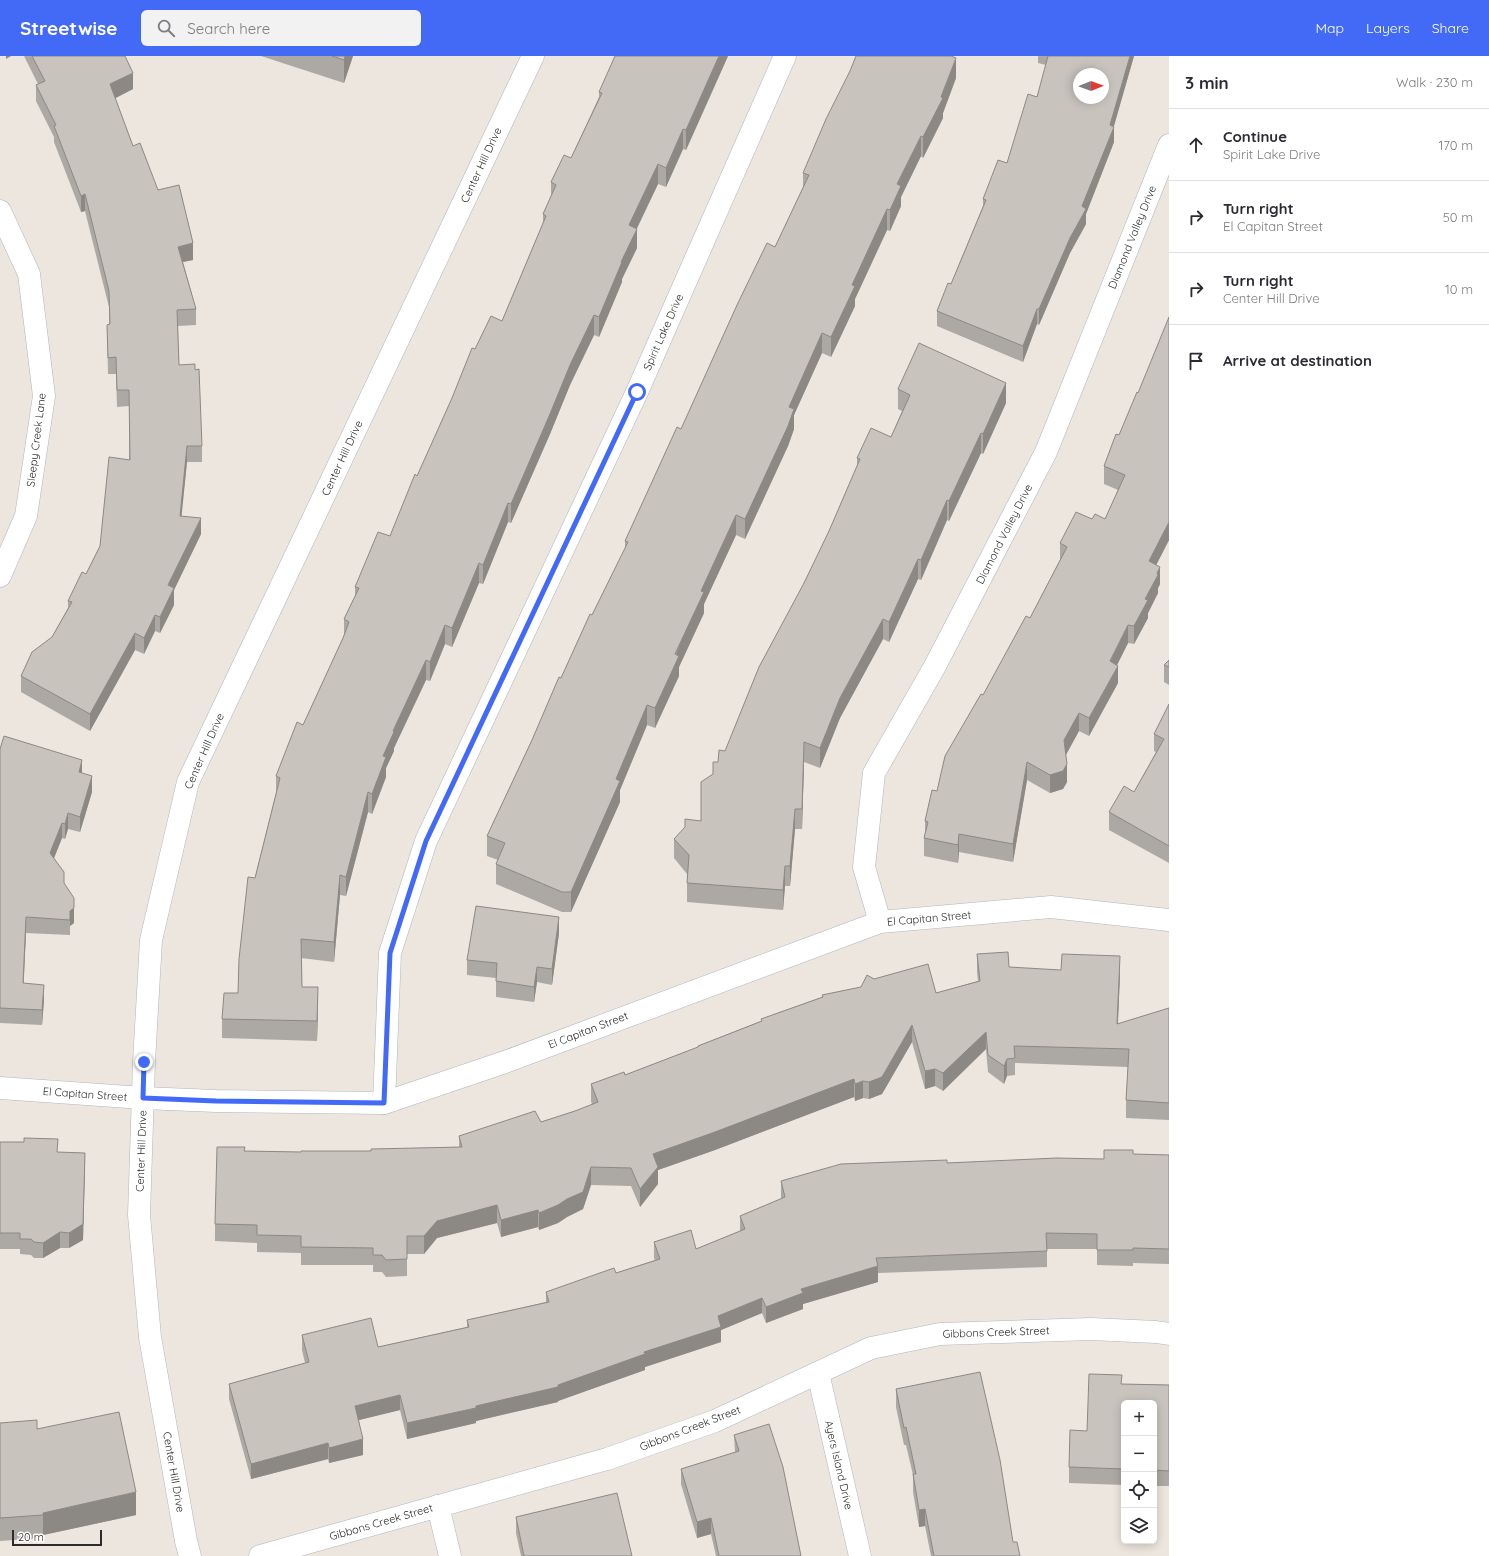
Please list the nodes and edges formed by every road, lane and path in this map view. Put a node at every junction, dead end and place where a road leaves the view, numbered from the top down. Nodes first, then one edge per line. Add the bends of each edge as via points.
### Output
1 (533, 56) edge
2 (785, 56) edge
3 (1169, 145) edge
4 (0, 211) edge
5 (0, 576) edge
6 (1169, 920) edge
7 (880, 922) junction
8 (0, 1088) edge
9 (143, 1098) junction
10 (384, 1103) junction
11 (1169, 1334) edge
12 (818, 1373) junction
13 (438, 1506) junction
14 (190, 1556) edge
15 (260, 1556) edge
16 (450, 1556) edge
17 (860, 1556) edge

1 - 9 street, Center Hill Drive via 188,782 151,940
2 - 10 street, Spirit Lake Drive via 637,392 426,841 390,953
3 - 7 street, Diamond Valley Drive via 1046,452 935,666 874,773 864,867
4 - 5 street, Sleepy Creek Lane via 29,274 44,396 26,516
6 - 7 street, El Capitan Street via 1051,907
7 - 10 street, El Capitan Street via 505,1062
8 - 9 street, El Capitan Street
9 - 10 street, El Capitan Street
9 - 14 street, Center Hill Drive via 139,1215 150,1337
11 - 12 street, Gibbons Creek Street via 1091,1329 940,1334 871,1348
12 - 13 street, Gibbons Creek Street via 715,1421 607,1459
12 - 17 street, Ayers Island Drive
13 - 15 street, Gibbons Creek Street
13 - 16 street

